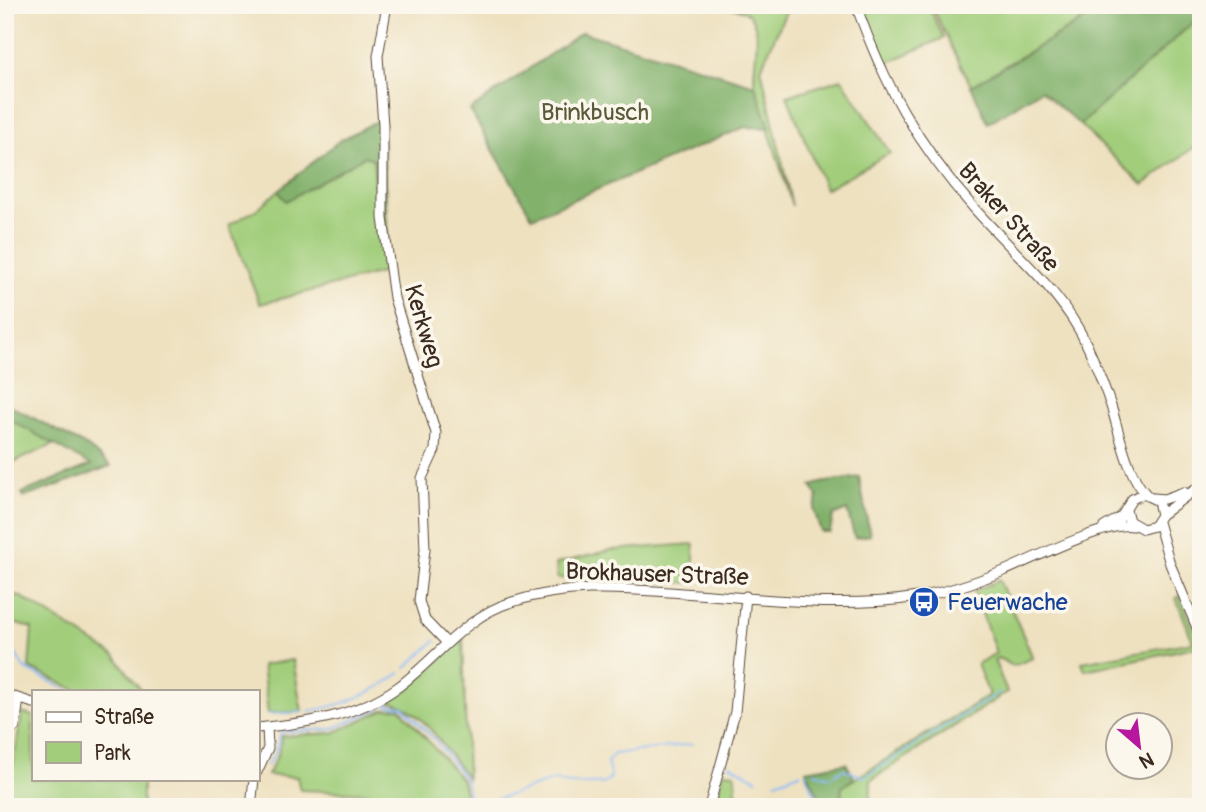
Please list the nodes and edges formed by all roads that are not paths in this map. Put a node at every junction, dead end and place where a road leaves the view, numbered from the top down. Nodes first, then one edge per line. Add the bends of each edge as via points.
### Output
1 (387, 5) edge
2 (856, 5) edge
3 (1127, 457) junction
4 (1198, 487) edge
5 (1151, 496) junction
6 (1132, 499) junction
7 (1126, 510) junction
8 (1159, 519) junction
9 (1133, 526) junction
10 (1143, 529) junction
11 (1084, 537) junction
12 (1170, 565) junction
13 (746, 596) junction
14 (1201, 637) edge
15 (447, 643) junction
16 (5, 694) edge
17 (19, 699) junction
18 (32, 704) edge
19 (5, 726) edge
20 (262, 727) edge
21 (259, 768) edge
22 (254, 780) edge
23 (251, 807) edge
24 (709, 807) edge

1 - 15 street, Kerkweg via 378,56 383,218 394,298 436,433 435,450 422,478 425,549 419,606 425,620
2 - 3 street, Braker Straße via 883,75 918,140 1079,329
3 - 5 street, Braker Straße via 1141,488
3 - 6 street, Braker Straße
4 - 5 street via 1167,498
4 - 8 street
5 - 6 street
5 - 8 street via 1160,505
6 - 7 street
7 - 9 street
7 - 11 street, Brokhauser Straße
8 - 10 street
8 - 12 street
9 - 10 street
9 - 11 street, Brokhauser Straße
10 - 12 street
11 - 13 street, Brokhauser Straße via 968,584 919,597 857,601
12 - 14 street
13 - 15 street, Brokhauser Straße via 604,588 552,591 507,603
13 - 24 street via 735,712
15 - 20 street, Brokhauser Straße via 409,678 370,703 321,720
16 - 17 street
17 - 18 street
17 - 19 street via 15,727
20 - 21 street via 268,748
22 - 23 street

